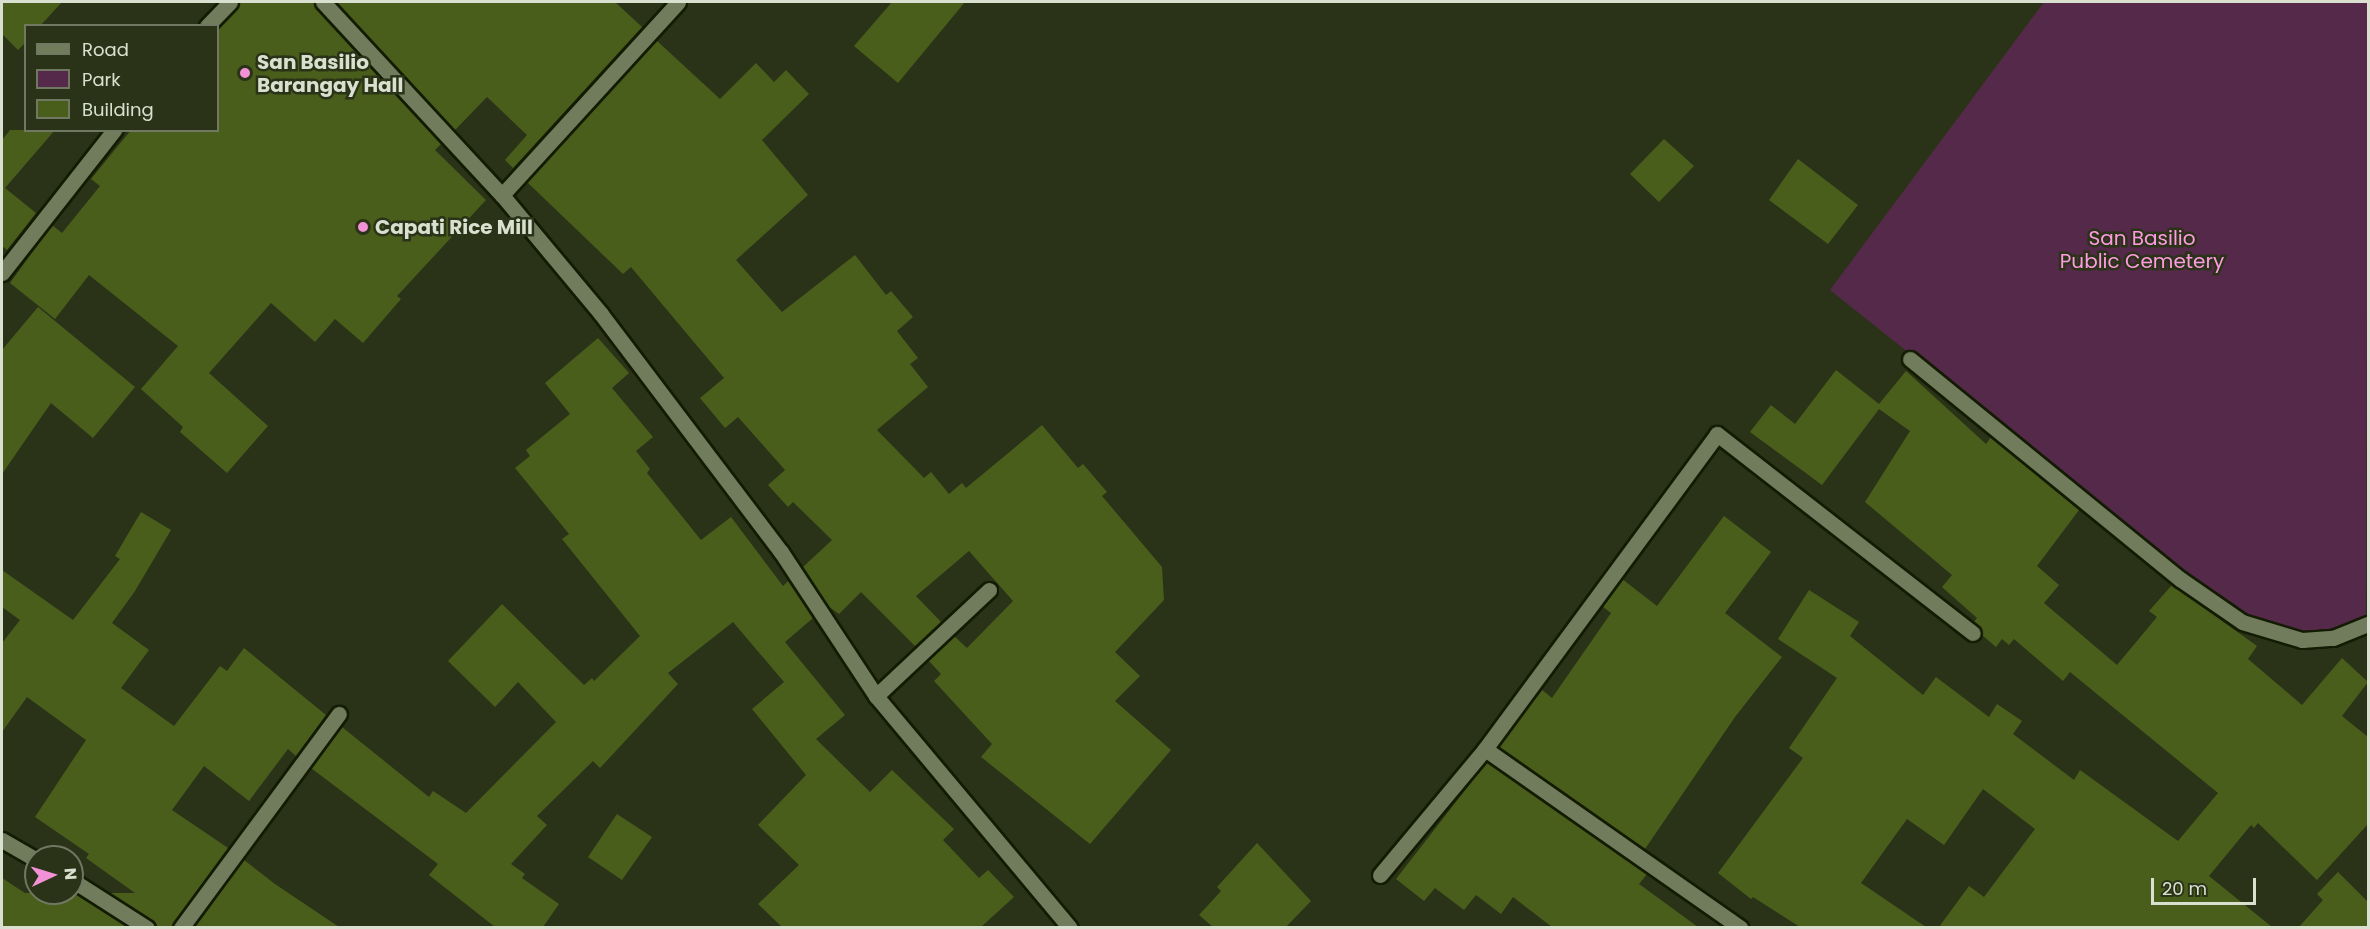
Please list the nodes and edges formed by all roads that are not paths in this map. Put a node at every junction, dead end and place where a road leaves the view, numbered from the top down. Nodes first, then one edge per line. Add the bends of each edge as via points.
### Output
1 (230, 2) edge
2 (323, 2) edge
3 (678, 2) edge
4 (209, 24) edge
5 (112, 132) edge
6 (502, 195) junction
7 (2, 273) edge
8 (1910, 359) dead end
9 (989, 590) dead end
10 (2368, 624) edge
11 (1973, 633) dead end
12 (876, 696) junction
13 (339, 714) dead end
14 (1485, 749) junction
15 (2, 840) edge
16 (24, 853) edge
17 (1380, 875) dead end
18 (84, 888) edge
19 (147, 927) edge
20 (181, 927) edge
21 (1070, 927) edge
22 (1741, 927) edge

1 - 4 street
2 - 6 street
3 - 6 street
5 - 7 street
6 - 12 street via 601,314 781,552
8 - 10 street via 2180,579 2242,622 2302,640 2333,638
9 - 12 street
11 - 14 street via 1717,434
12 - 21 street
13 - 20 street
14 - 17 street
14 - 22 street
15 - 16 street
18 - 19 street

